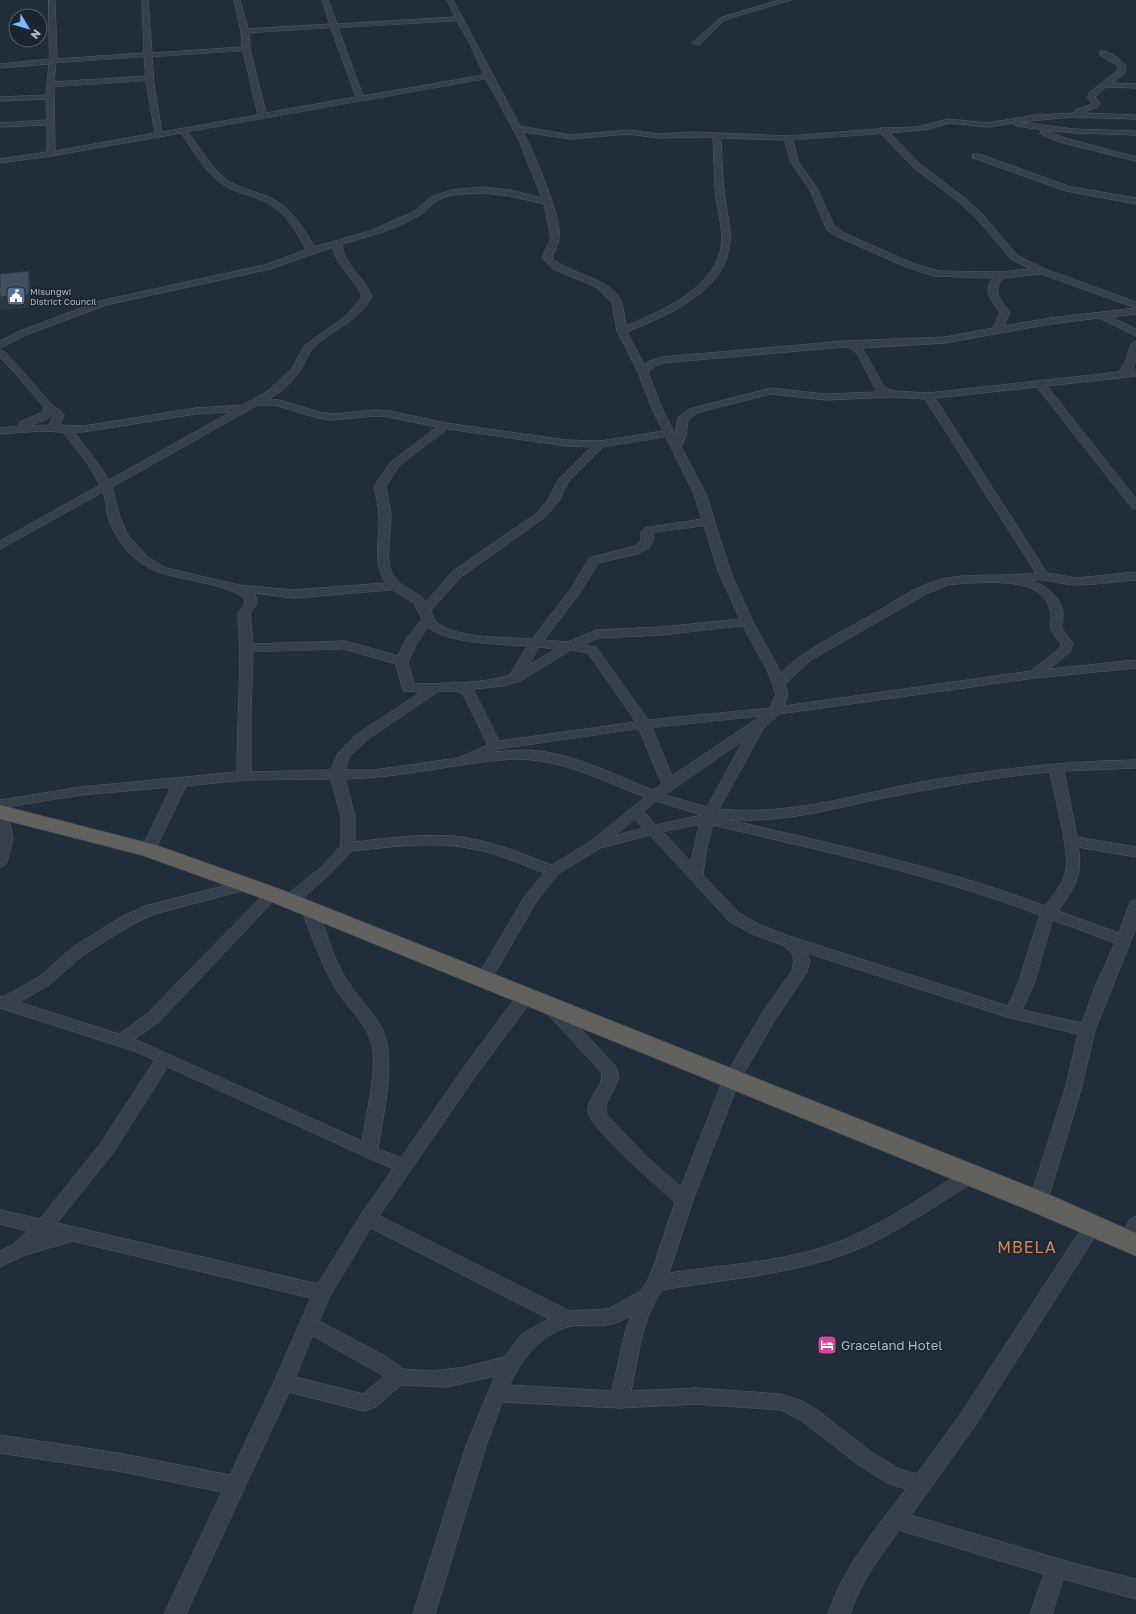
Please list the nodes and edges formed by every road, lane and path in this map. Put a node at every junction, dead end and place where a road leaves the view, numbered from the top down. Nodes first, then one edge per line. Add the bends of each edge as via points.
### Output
1 (52, 0) edge
2 (145, 0) edge
3 (237, 0) edge
4 (324, 0) edge
5 (450, 0) edge
6 (788, 0) edge
7 (459, 19) junction
8 (334, 26) junction
9 (245, 31) junction
10 (696, 43) dead end
11 (246, 49) junction
12 (1103, 53) dead end
13 (148, 54) junction
14 (53, 61) junction
15 (0, 66) edge
16 (488, 76) junction
17 (151, 78) junction
18 (50, 85) junction
19 (1106, 86) junction
20 (1136, 86) edge
21 (50, 97) junction
22 (0, 99) edge
23 (360, 99) junction
24 (1070, 115) junction
25 (263, 117) junction
26 (1136, 117) edge
27 (51, 122) junction
28 (1008, 123) junction
29 (0, 125) edge
30 (1035, 127) junction
31 (516, 128) junction
32 (183, 130) junction
33 (882, 130) junction
34 (1136, 133) edge
35 (159, 134) junction
36 (717, 135) junction
37 (789, 138) junction
38 (50, 154) junction
39 (976, 156) dead end
40 (1136, 159) edge
41 (0, 161) edge
42 (1136, 201) edge
43 (548, 202) junction
44 (337, 242) junction
45 (309, 253) junction
46 (342, 259) junction
47 (1042, 271) junction
48 (1000, 275) junction
49 (1136, 305) edge
50 (1136, 312) edge
51 (1100, 315) junction
52 (998, 329) junction
53 (622, 331) junction
54 (1136, 333) edge
55 (1136, 344) edge
56 (0, 345) edge
57 (854, 345) junction
58 (0, 353) edge
59 (643, 372) junction
60 (1136, 373) edge
61 (1122, 375) junction
62 (1040, 384) junction
63 (894, 394) junction
64 (928, 396) junction
65 (251, 405) junction
66 (49, 407) junction
67 (446, 426) junction
68 (53, 428) junction
69 (66, 429) junction
70 (0, 430) edge
71 (669, 433) junction
72 (600, 444) junction
73 (676, 447) junction
74 (106, 486) junction
75 (1136, 506) edge
76 (708, 522) junction
77 (0, 546) edge
78 (1043, 575) junction
79 (1136, 576) edge
80 (1018, 579) junction
81 (395, 586) junction
82 (236, 588) junction
83 (274, 593) junction
84 (251, 604) junction
85 (426, 614) junction
86 (747, 622) junction
87 (535, 643) junction
88 (570, 646) junction
89 (247, 648) junction
90 (402, 662) junction
91 (1136, 664) edge
92 (1036, 674) junction
93 (515, 678) junction
94 (779, 682) junction
95 (456, 687) junction
96 (408, 688) junction
97 (435, 688) junction
98 (775, 711) junction
99 (397, 712) junction
100 (644, 724) junction
101 (758, 726) junction
102 (494, 746) junction
103 (470, 759) junction
104 (1136, 764) edge
105 (1056, 767) junction
106 (337, 774) junction
107 (244, 776) junction
108 (180, 782) junction
109 (669, 786) junction
110 (654, 796) junction
111 (0, 810) edge
112 (636, 812) junction
113 (708, 817) junction
114 (654, 829) junction
115 (1070, 841) junction
116 (595, 845) junction
117 (348, 847) junction
118 (148, 850) junction
119 (1136, 852) edge
120 (0, 862) edge
121 (553, 871) junction
122 (696, 876) junction
123 (247, 885) junction
124 (290, 901) junction
125 (1136, 905) edge
126 (1048, 913) junction
127 (1124, 941) junction
128 (788, 942) junction
129 (484, 979) junction
130 (525, 997) junction
131 (3, 1002) edge
132 (552, 1008) junction
133 (1013, 1013) junction
134 (153, 1018) junction
135 (1087, 1030) junction
136 (122, 1040) junction
137 (140, 1047) junction
138 (164, 1059) junction
139 (731, 1080) junction
140 (368, 1152) junction
141 (404, 1166) junction
142 (971, 1175) junction
143 (684, 1200) junction
144 (1038, 1202) junction
145 (0, 1217) edge
146 (368, 1218) junction
147 (1092, 1225) junction
148 (43, 1228) junction
149 (70, 1234) junction
150 (1133, 1237) edge
151 (18, 1250) junction
152 (0, 1260) edge
153 (651, 1290) junction
154 (322, 1293) junction
155 (567, 1319) junction
156 (308, 1324) junction
157 (510, 1364) junction
158 (400, 1377) junction
159 (284, 1382) junction
160 (496, 1393) junction
161 (620, 1400) junction
162 (1, 1447) edge
163 (921, 1484) junction
164 (235, 1485) junction
165 (896, 1520) junction
166 (1056, 1568) junction
167 (1136, 1590) edge
168 (175, 1614) edge
169 (424, 1614) edge
170 (839, 1614) edge
171 (1041, 1614) edge

1 - 14 street
2 - 13 street via 150,46
3 - 9 street
4 - 8 street
5 - 7 street
6 - 10 street via 722,19
7 - 8 street
7 - 16 street via 474,44
8 - 9 street
8 - 23 street
9 - 11 street
11 - 13 street
11 - 25 street
12 - 19 street via 1122,66 1122,70
13 - 14 street
13 - 17 street
14 - 15 street
14 - 18 street
16 - 23 street
16 - 31 street
17 - 18 street
17 - 35 street
18 - 21 street
19 - 20 street
19 - 24 street via 1091,97 1095,105
21 - 22 street
21 - 27 street
23 - 25 street
24 - 26 street
24 - 28 street via 1036,117
25 - 32 street
27 - 29 street
27 - 38 street
28 - 30 street
28 - 33 street via 988,125 948,121 925,128
30 - 34 street
30 - 40 street via 1062,140
31 - 36 street via 570,137 619,132 658,136
31 - 43 street
32 - 35 street
32 - 45 street via 205,165 223,181 268,200 287,213 306,240
33 - 37 street
33 - 47 street via 917,166 981,218 1015,258
35 - 38 street
36 - 37 street
36 - 53 street via 725,247 716,270 706,284 693,294
37 - 48 street via 794,161 814,190 830,228 926,271
38 - 41 street
39 - 42 street via 1069,190
43 - 44 street via 490,191 457,191 434,199 418,212 381,230
43 - 53 street via 555,238 547,258 556,267 599,285 610,294 617,303
44 - 45 street
44 - 46 street
45 - 46 street
45 - 56 street via 267,267 103,302 23,333
46 - 65 street via 365,287 365,302 356,313 310,346 290,377 272,393
47 - 48 street
47 - 49 street
48 - 52 street via 992,285 992,292 1005,314
50 - 51 street
51 - 52 street
51 - 54 street
52 - 57 street via 945,340
53 - 59 street
55 - 61 street via 1131,366
57 - 59 street via 835,344 662,360 651,364
57 - 63 street via 862,354 881,390
58 - 66 street
59 - 71 street
60 - 61 street
61 - 62 street
62 - 64 street
62 - 75 street
63 - 64 street
63 - 73 street via 838,397 779,391 764,393 685,415 681,422 681,439
64 - 78 street
65 - 67 street via 275,402 333,417 389,414
65 - 69 street via 83,429
65 - 74 street
66 - 68 street via 59,415
66 - 70 street via 48,413 43,417
67 - 72 street via 529,440
67 - 81 street via 395,464 380,486 385,516 383,555 387,576
68 - 69 street
68 - 70 street
69 - 74 street via 88,455
71 - 72 street
71 - 73 street
72 - 85 street via 563,481 553,501 541,515 457,574
73 - 76 street via 700,494
74 - 77 street
74 - 82 street via 121,534 146,561 160,568
76 - 86 street via 725,573
76 - 87 street via 649,530 646,532 647,542 636,551 593,561 576,590
78 - 79 street via 1053,579 1074,581
78 - 80 street
80 - 92 street via 1040,589 1052,601 1057,617 1054,624 1067,643 1066,649
80 - 94 street via 966,579 946,582 924,590 807,656
81 - 83 street via 294,594
81 - 85 street via 418,600
82 - 83 street
82 - 84 street via 250,595
83 - 84 street
84 - 89 street via 244,613
85 - 87 street via 439,629 453,634 471,638
85 - 90 street
86 - 88 street via 662,631 596,634
86 - 94 street
87 - 88 street
87 - 93 street
88 - 93 street
88 - 100 street via 592,650
89 - 90 street via 345,644
89 - 107 street
90 - 96 street
91 - 92 street
92 - 98 street
93 - 95 street via 503,682
94 - 98 street via 782,694
95 - 97 street
95 - 102 street via 468,691
96 - 97 street
96 - 99 street
97 - 99 street
98 - 100 street
98 - 101 street
99 - 106 street via 348,749 342,756
100 - 102 street
100 - 109 street
101 - 109 street
101 - 113 street
102 - 103 street
103 - 106 street via 374,774
103 - 110 street via 512,755 547,757
104 - 105 street
105 - 113 street via 920,787 781,815
105 - 115 street
106 - 107 street
106 - 117 street via 348,817
107 - 108 street
108 - 111 street via 81,791
108 - 118 street
109 - 110 street
110 - 112 street
110 - 113 street
111 - 118 highway
111 - 120 street via 6,839
112 - 114 street
112 - 116 street
113 - 114 street
113 - 122 street
113 - 126 street via 883,861 966,885
114 - 116 street
114 - 122 street
115 - 119 street
115 - 126 street via 1073,871 1066,888
116 - 121 street
117 - 121 street via 430,840 467,843 510,854
117 - 124 street
118 - 123 highway
121 - 129 street via 530,899
122 - 128 street via 734,917
123 - 124 highway
123 - 131 street via 150,910 133,918 78,951 44,981
124 - 129 highway
124 - 134 street
124 - 140 street via 342,986 373,1027 381,1050 381,1067
125 - 127 street
126 - 127 street
126 - 133 street via 1026,984
127 - 135 street
128 - 133 street
128 - 139 street via 799,951 802,961 800,972 770,1014
129 - 130 highway
130 - 132 highway
130 - 141 street
131 - 136 street
132 - 139 highway
132 - 143 street via 610,1071 612,1078 609,1086 596,1105 598,1117 641,1162
133 - 135 street
134 - 136 street
134 - 137 street
135 - 144 street via 1074,1086
136 - 137 street
137 - 138 street
138 - 140 street
138 - 148 street via 107,1148
139 - 142 highway
139 - 143 street
140 - 141 street
141 - 146 street
142 - 144 highway
142 - 153 street via 890,1224 828,1253
143 - 153 street
144 - 147 highway
145 - 148 street
146 - 154 street
146 - 155 street
147 - 150 highway
147 - 163 street via 967,1420
148 - 149 street
148 - 151 street
149 - 151 street
149 - 154 street
151 - 152 street
153 - 155 street via 629,1308 610,1317
153 - 161 street via 634,1333
154 - 156 street
155 - 157 street via 545,1328 529,1340
156 - 158 street via 345,1346 384,1364
156 - 159 street
157 - 158 street via 459,1377
157 - 160 street
158 - 159 street via 385,1385 364,1403
159 - 164 street
160 - 161 street
160 - 169 street via 476,1446
161 - 163 street via 696,1396 782,1402 810,1415 863,1457 894,1476
162 - 164 street via 118,1462
163 - 165 street
164 - 168 street
165 - 166 street
165 - 170 street via 860,1568 846,1593
166 - 167 street
166 - 171 street

